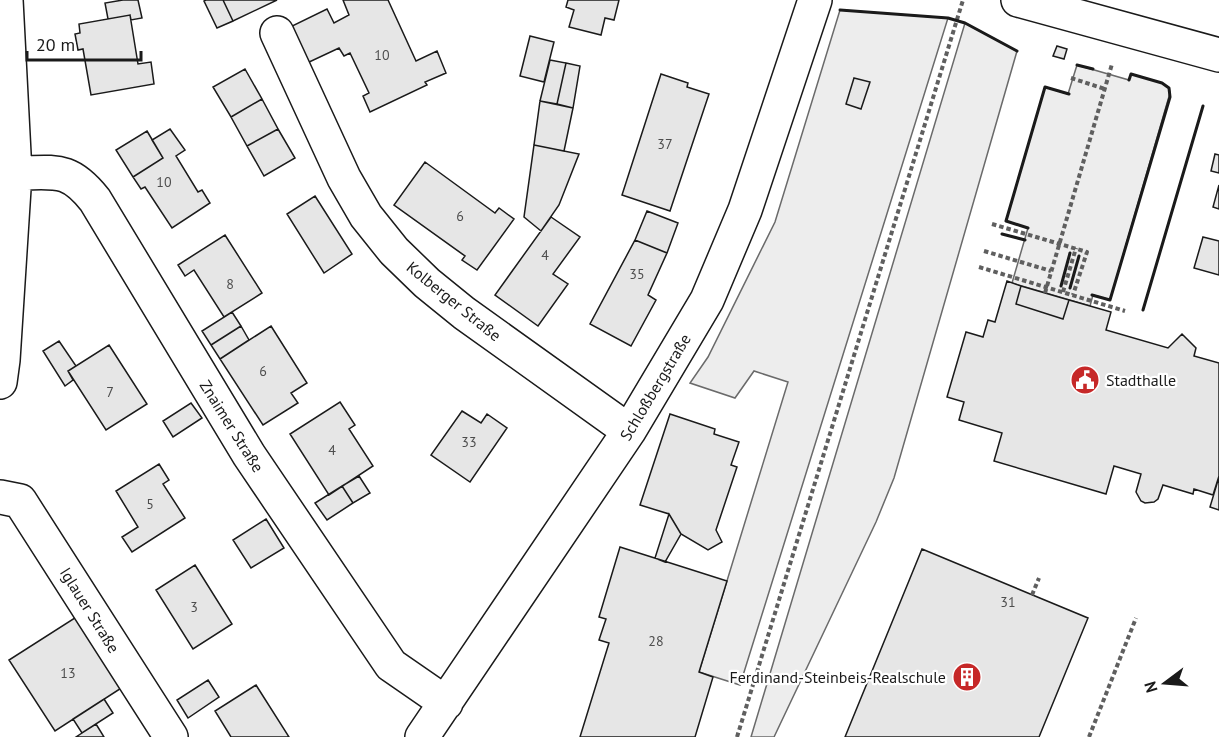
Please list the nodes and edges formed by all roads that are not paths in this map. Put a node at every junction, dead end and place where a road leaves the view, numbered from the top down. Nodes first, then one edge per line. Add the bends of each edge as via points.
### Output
1 (6, 0) edge
2 (815, 0) edge
3 (1018, 0) edge
4 (1068, 6) edge
5 (278, 33) dead end
6 (1219, 55) edge
7 (15, 173) junction
8 (0, 382) edge
9 (629, 431) junction
10 (0, 497) edge
11 (446, 704) junction
12 (171, 737) edge
13 (422, 737) edge

1 - 7 street
2 - 9 street, Schloßbergstraße via 745,210 707,300
3 - 4 street
4 - 6 street
5 - 9 street, Kolberger Straße via 344,178 366,216 394,251 464,312
7 - 8 street
7 - 11 street, Znaimer Straße via 60,173 74,177 85,188 249,454 391,665
9 - 11 street, Schloßbergstraße
10 - 12 street, Iglauer Straße via 20,501
11 - 13 street, Schloßbergstraße

